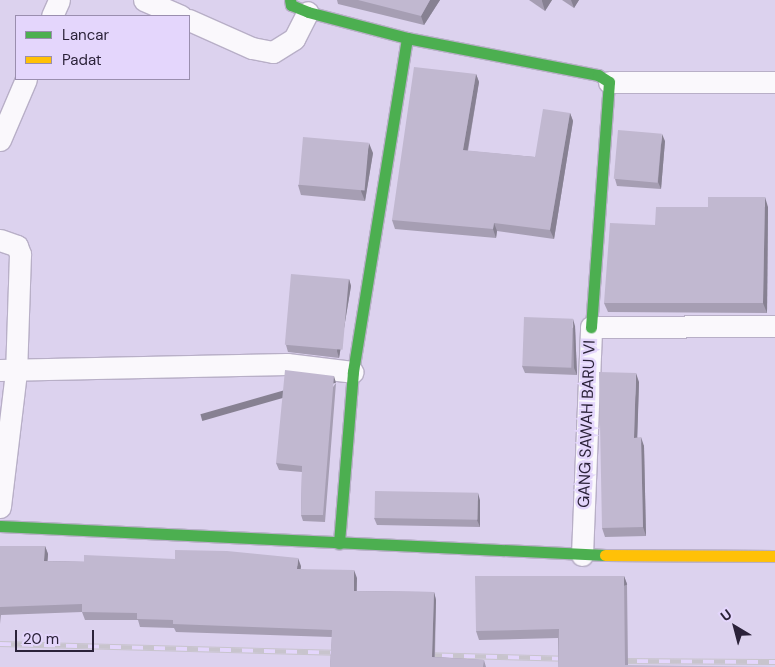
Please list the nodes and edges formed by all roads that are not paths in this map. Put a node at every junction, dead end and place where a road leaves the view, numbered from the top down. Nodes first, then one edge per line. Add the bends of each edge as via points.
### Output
1 (58, 0) edge
2 (144, 0) edge
3 (290, 0) edge
4 (308, 12) junction
5 (52, 15) edge
6 (179, 15) edge
7 (190, 20) edge
8 (407, 38) junction
9 (26, 80) edge
10 (608, 82) junction
11 (775, 82) edge
12 (0, 140) edge
13 (0, 240) edge
14 (775, 326) edge
15 (590, 327) junction
16 (8, 371) edge
17 (353, 372) junction
18 (0, 507) edge
19 (0, 526) edge
20 (339, 543) junction
21 (582, 555) junction
22 (775, 556) edge

1 - 5 street
2 - 6 street
3 - 4 street via 291,5
4 - 7 street via 294,39 273,52 252,48
4 - 8 street
8 - 10 street via 598,75
8 - 17 street
9 - 12 street
10 - 11 street
10 - 15 street
13 - 16 street via 17,246 20,254
14 - 15 street, GANG SAWAH BARU VI
15 - 21 street, GANG SAWAH BARU VI
16 - 17 street via 287,364
16 - 18 street
17 - 20 street
19 - 20 street
20 - 21 street
21 - 22 street

